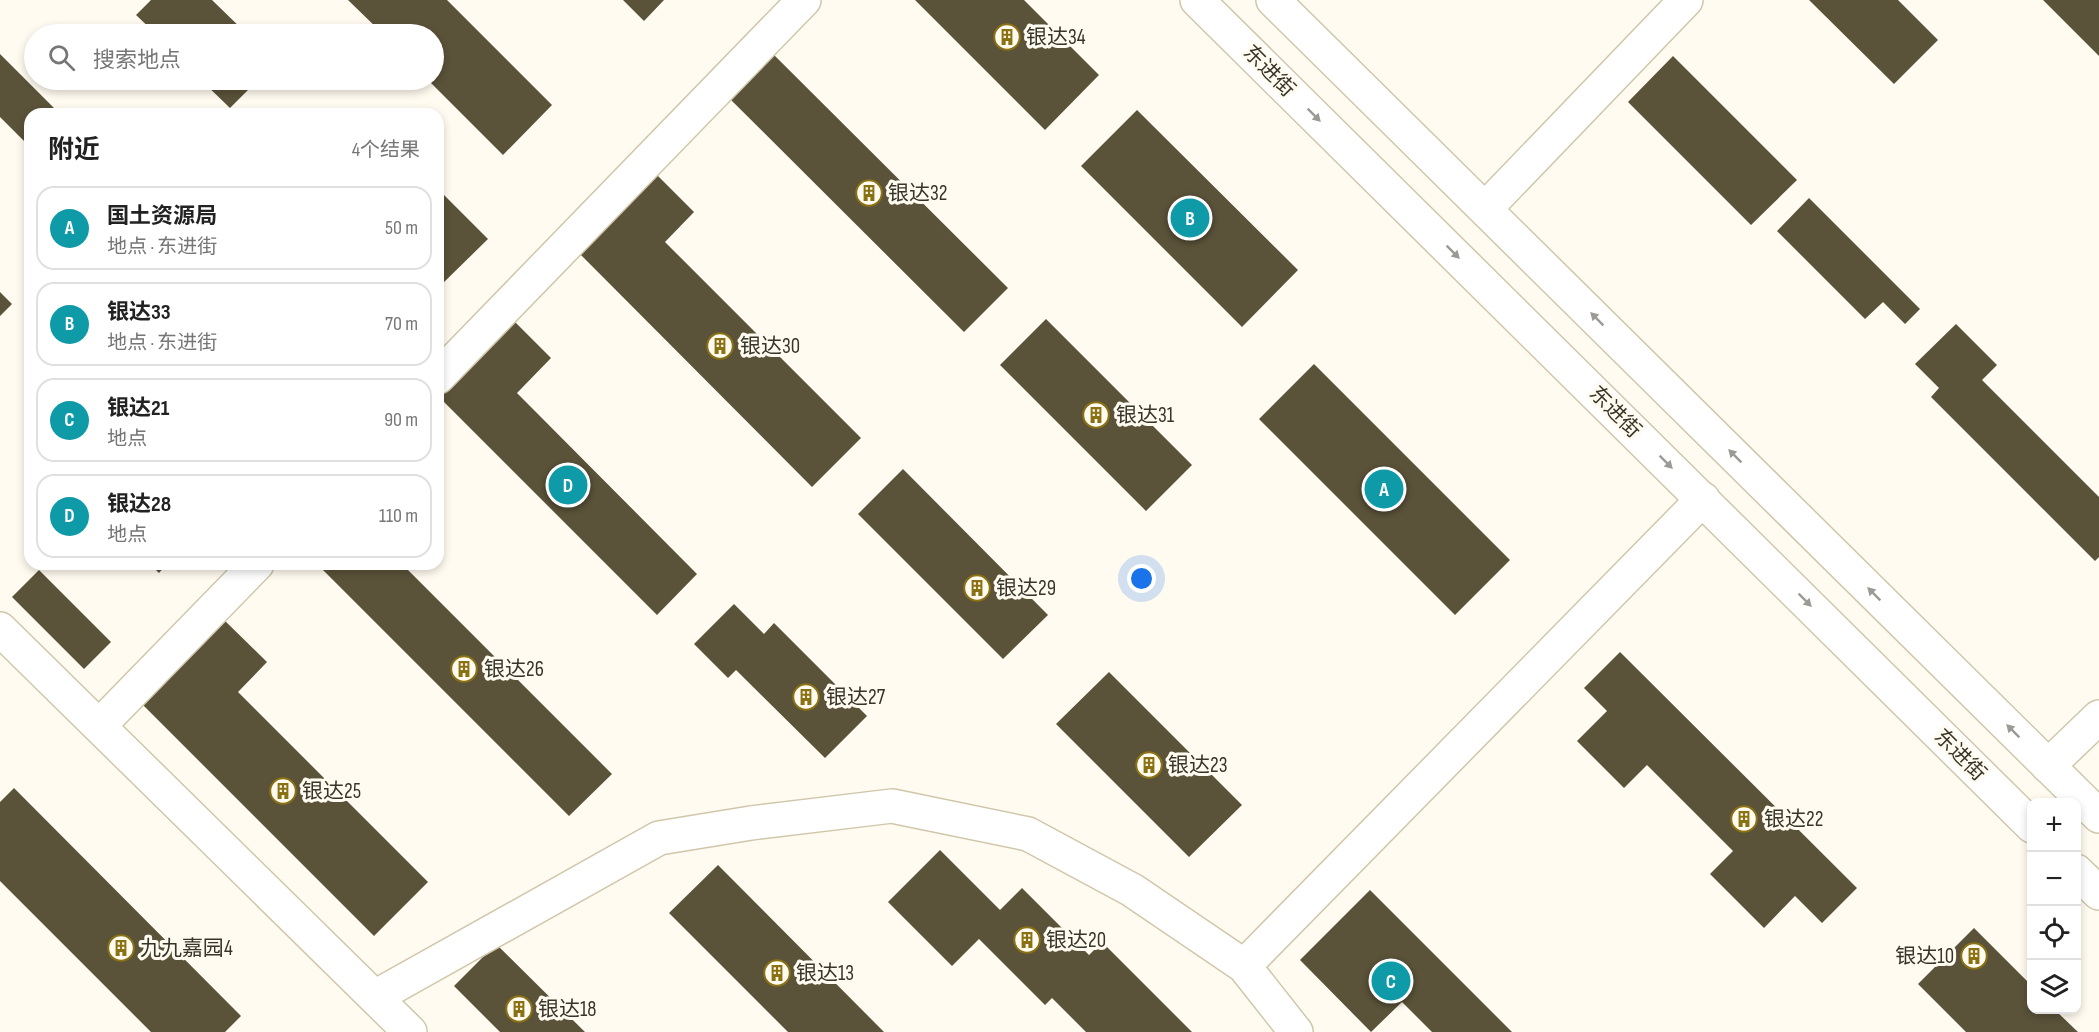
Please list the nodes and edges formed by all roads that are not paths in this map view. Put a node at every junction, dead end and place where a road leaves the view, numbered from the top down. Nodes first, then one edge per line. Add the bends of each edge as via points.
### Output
1 (804, 0) edge
2 (1197, 0) edge
3 (1273, 0) edge
4 (1686, 0) edge
5 (1485, 209) junction
6 (444, 371) edge
7 (1703, 499) junction
8 (251, 570) edge
9 (0, 629) edge
10 (2099, 717) edge
11 (99, 726) junction
12 (2048, 766) junction
13 (2099, 816) edge
14 (2027, 822) edge
15 (2081, 876) edge
16 (2099, 893) edge
17 (1244, 966) junction
18 (375, 997) junction
19 (410, 1032) edge
20 (1296, 1032) edge

1 - 6 street
2 -> 7 street, 东进街
3 - 5 street
4 - 5 street
12 -> 5 street
7 -> 14 street, 东进街
7 - 17 street
8 - 11 street
9 - 11 street
10 - 12 street
11 - 18 street
12 - 13 street
15 - 16 street
17 - 18 street via 1132,890 1028,834 892,806 659,838
17 - 20 street
18 - 19 street

